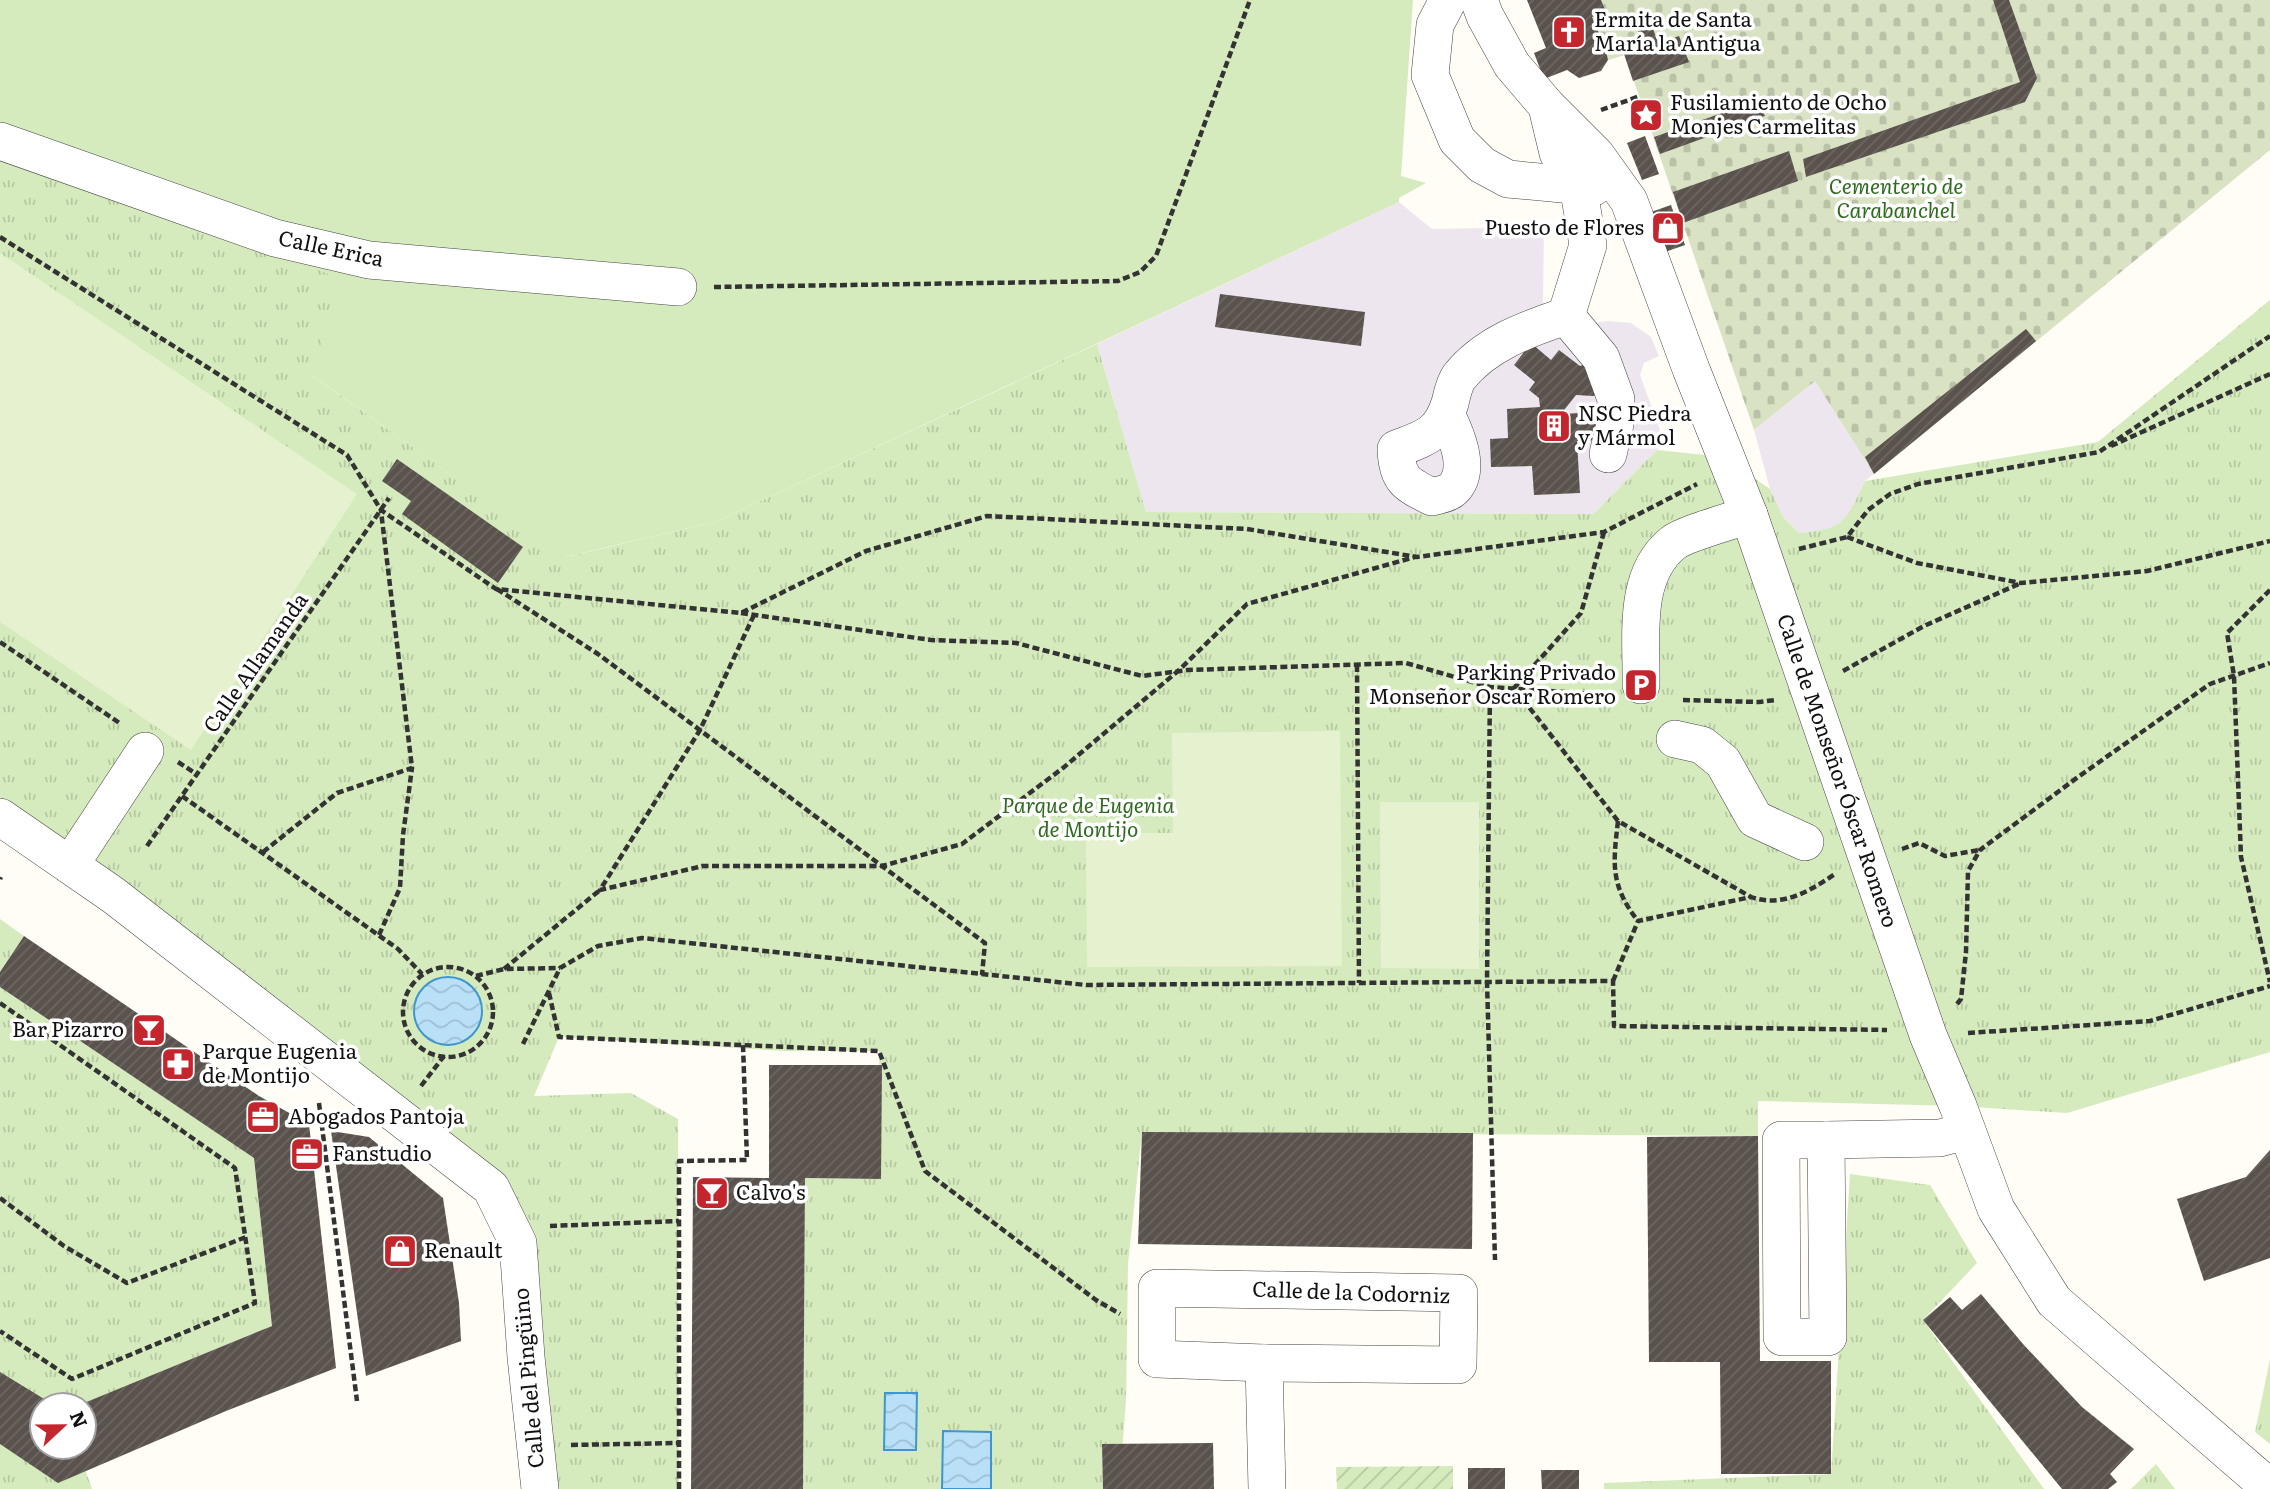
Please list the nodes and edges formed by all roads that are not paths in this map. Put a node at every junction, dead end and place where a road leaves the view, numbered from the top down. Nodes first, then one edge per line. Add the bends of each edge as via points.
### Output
1 (1448, 0) edge
2 (1479, 0) edge
3 (1547, 106) junction
4 (0, 141) edge
5 (1578, 185) junction
6 (1629, 201) junction
7 (678, 287) road end
8 (1566, 316) junction
9 (1446, 414) dead end
10 (1608, 454) dead end
11 (1749, 515) junction
12 (1626, 690) road end
13 (1675, 739) dead end
14 (151, 747) road end
15 (0, 817) edge
16 (1805, 842) dead end
17 (70, 866) junction
18 (1966, 1131) junction
19 (1826, 1140) junction
20 (1264, 1363) junction
21 (2270, 1488) edge
22 (540, 1489) edge
23 (1267, 1489) edge

1 - 5 street via 1435,24 1430,75 1457,140 1482,165 1508,178
2 - 3 street, Calle de Monseñor Óscar Romero via 1512,65
3 - 5 street via 1558,153
3 - 6 street, Calle de Monseñor Óscar Romero via 1596,155
4 - 7 street, Calle Erica via 275,238 369,260
5 - 6 street via 1600,188
5 - 8 street via 1588,245
6 - 11 street, Calle de Monseñor Óscar Romero
8 - 9 street via 1492,346 1458,379
8 - 10 street via 1601,358 1616,399
11 - 12 street via 1675,542 1655,562 1644,592
11 - 18 street, Calle de Monseñor Óscar Romero via 1811,695 1884,856 1928,1035
13 - 16 street via 1702,745 1723,762 1755,819
14 - 17 street
15 - 17 street
17 - 22 street, Calle del Pingüino via 491,1188 518,1243
18 - 19 street via 1940,1138
18 - 21 street, Calle de Monseñor Óscar Romero via 1996,1209 2054,1301
19 - 19 street via 1828,1337 1783,1337 1780,1140
20 - 20 street, Calle de la Codorniz via 1458,1365 1460,1293 1157,1288 1157,1359
20 - 23 street

